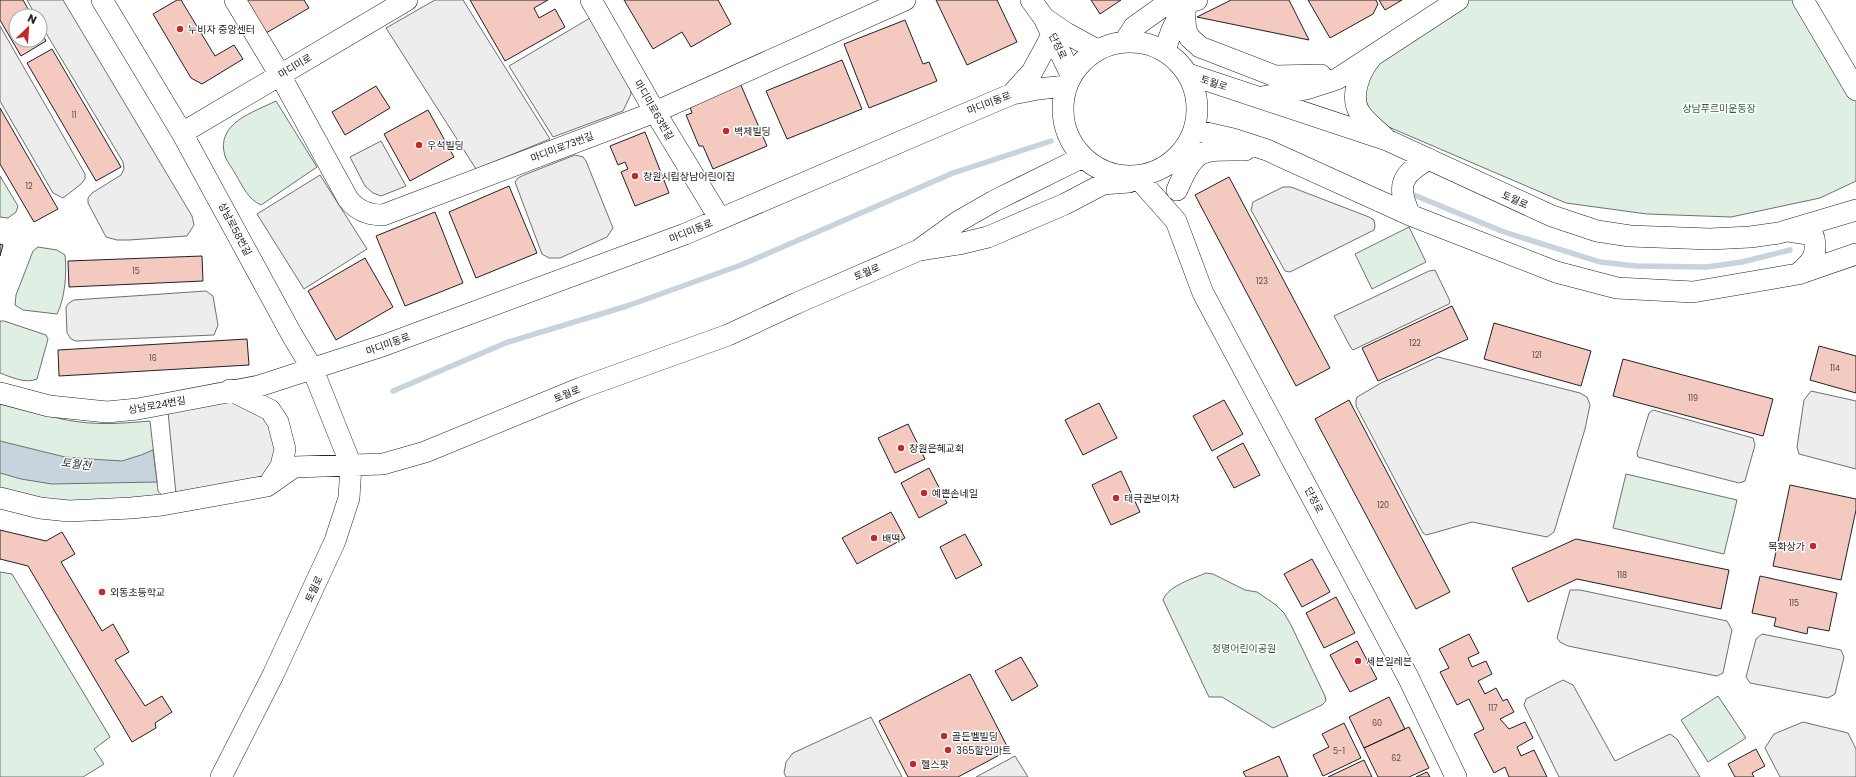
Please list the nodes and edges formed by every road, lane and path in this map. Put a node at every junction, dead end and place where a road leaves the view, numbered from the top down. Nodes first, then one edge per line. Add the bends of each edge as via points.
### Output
1 (102, 0) edge
2 (235, 0) edge
3 (591, 0) edge
4 (905, 0) edge
5 (1031, 0) edge
6 (1458, 0) edge
7 (1803, 0) edge
8 (404, 1) edge
9 (1191, 4) edge
10 (1048, 26) junction
11 (1125, 42) junction
12 (1097, 50) junction
13 (1165, 51) junction
14 (1363, 63) junction
15 (1188, 74) junction
16 (280, 75) junction
17 (1069, 81) junction
18 (1856, 90) edge
19 (1012, 94) junction
20 (1259, 98) junction
21 (655, 112) junction
22 (1194, 130) junction
23 (182, 133) junction
24 (1387, 140) junction
25 (1268, 150) junction
26 (1083, 157) junction
27 (1175, 159) junction
28 (1429, 160) junction
29 (1139, 179) junction
30 (1177, 190) junction
31 (1856, 210) edge
32 (1410, 215) junction
33 (720, 219) junction
34 (1176, 221) junction
35 (1788, 231) junction
36 (919, 250) junction
37 (1856, 254) edge
38 (1798, 274) junction
39 (313, 370) junction
40 (230, 390) junction
41 (0, 393) edge
42 (351, 465) junction
43 (267, 486) junction
44 (0, 498) edge
45 (221, 777) edge
46 (1456, 777) edge

1 - 23 street, 상남로58번길
2 - 16 street, 마디미로73번길
3 - 21 street, 마디미로63번길
4 - 21 street, 마디미로73번길
5 - 10 street, 단정로
6 - 14 street
7 - 18 street
8 - 16 street, 마디미로
9 - 11 street via 1179,2 1162,8 1134,27
9 - 13 street via 1178,17
9 - 14 street via 1186,31 1190,38 1200,47 1260,72 1275,76 1310,77
10 - 12 street, 단정로
10 - 17 street, 단정로
10 - 19 street via 1032,72
11 - 12 street
11 - 13 street via 1139,42
12 - 17 street via 1083,61
13 - 15 street via 1178,61
14 - 20 street via 1337,79 1306,89
14 - 24 street via 1365,66 1358,83 1356,98 1359,112
15 - 20 street, 토월로
15 - 22 street via 1198,102
16 - 21 street, 마디미로73번길 via 348,199 360,210 376,215 390,214
16 - 23 street, 마디미로
17 - 19 street, 마디미동로
17 - 26 street via 1062,105 1064,124 1071,142
19 - 33 street, 마디미동로
20 - 24 street, 토월로
21 - 33 street, 마디미로63번길
22 - 25 street
22 - 27 street via 1187,146
23 - 39 street, 상남로58번길
24 - 28 street, 토월로
25 - 30 street via 1202,152 1188,166
25 - 32 street
26 - 29 street via 1094,166 1108,172
26 - 36 street, 토월로 via 959,220
27 - 29 street
27 - 30 street, 단정로
28 - 32 street via 1409,172 1404,181 1402,193
28 - 35 street, 토월로 via 1552,216 1597,230 1630,236 1710,239 1750,238
29 - 34 street, 단정로
29 - 36 street via 1103,184 1065,204 988,237
30 - 34 street, 단정로
31 - 35 street, 토월로
32 - 38 street via 1556,272 1617,288 1693,292
33 - 39 street, 마디미동로 via 400,340
34 - 46 street, 단정로 via 1203,293 1408,677
35 - 38 street via 1808,234 1814,238 1814,257
36 - 42 street, 토월로 via 728,335 581,388 425,452 383,464
37 - 38 street
39 - 40 street, 상남로24번길 via 258,386
39 - 42 street, 상남로58번길
40 - 41 street, 상남로24번길 via 138,409 107,412 48,406
40 - 43 street via 270,410 278,422 285,449 281,466
42 - 43 street via 294,467
42 - 45 street, 토월로 via 349,498 335,541 273,675
43 - 44 street via 162,505 69,511 40,508

